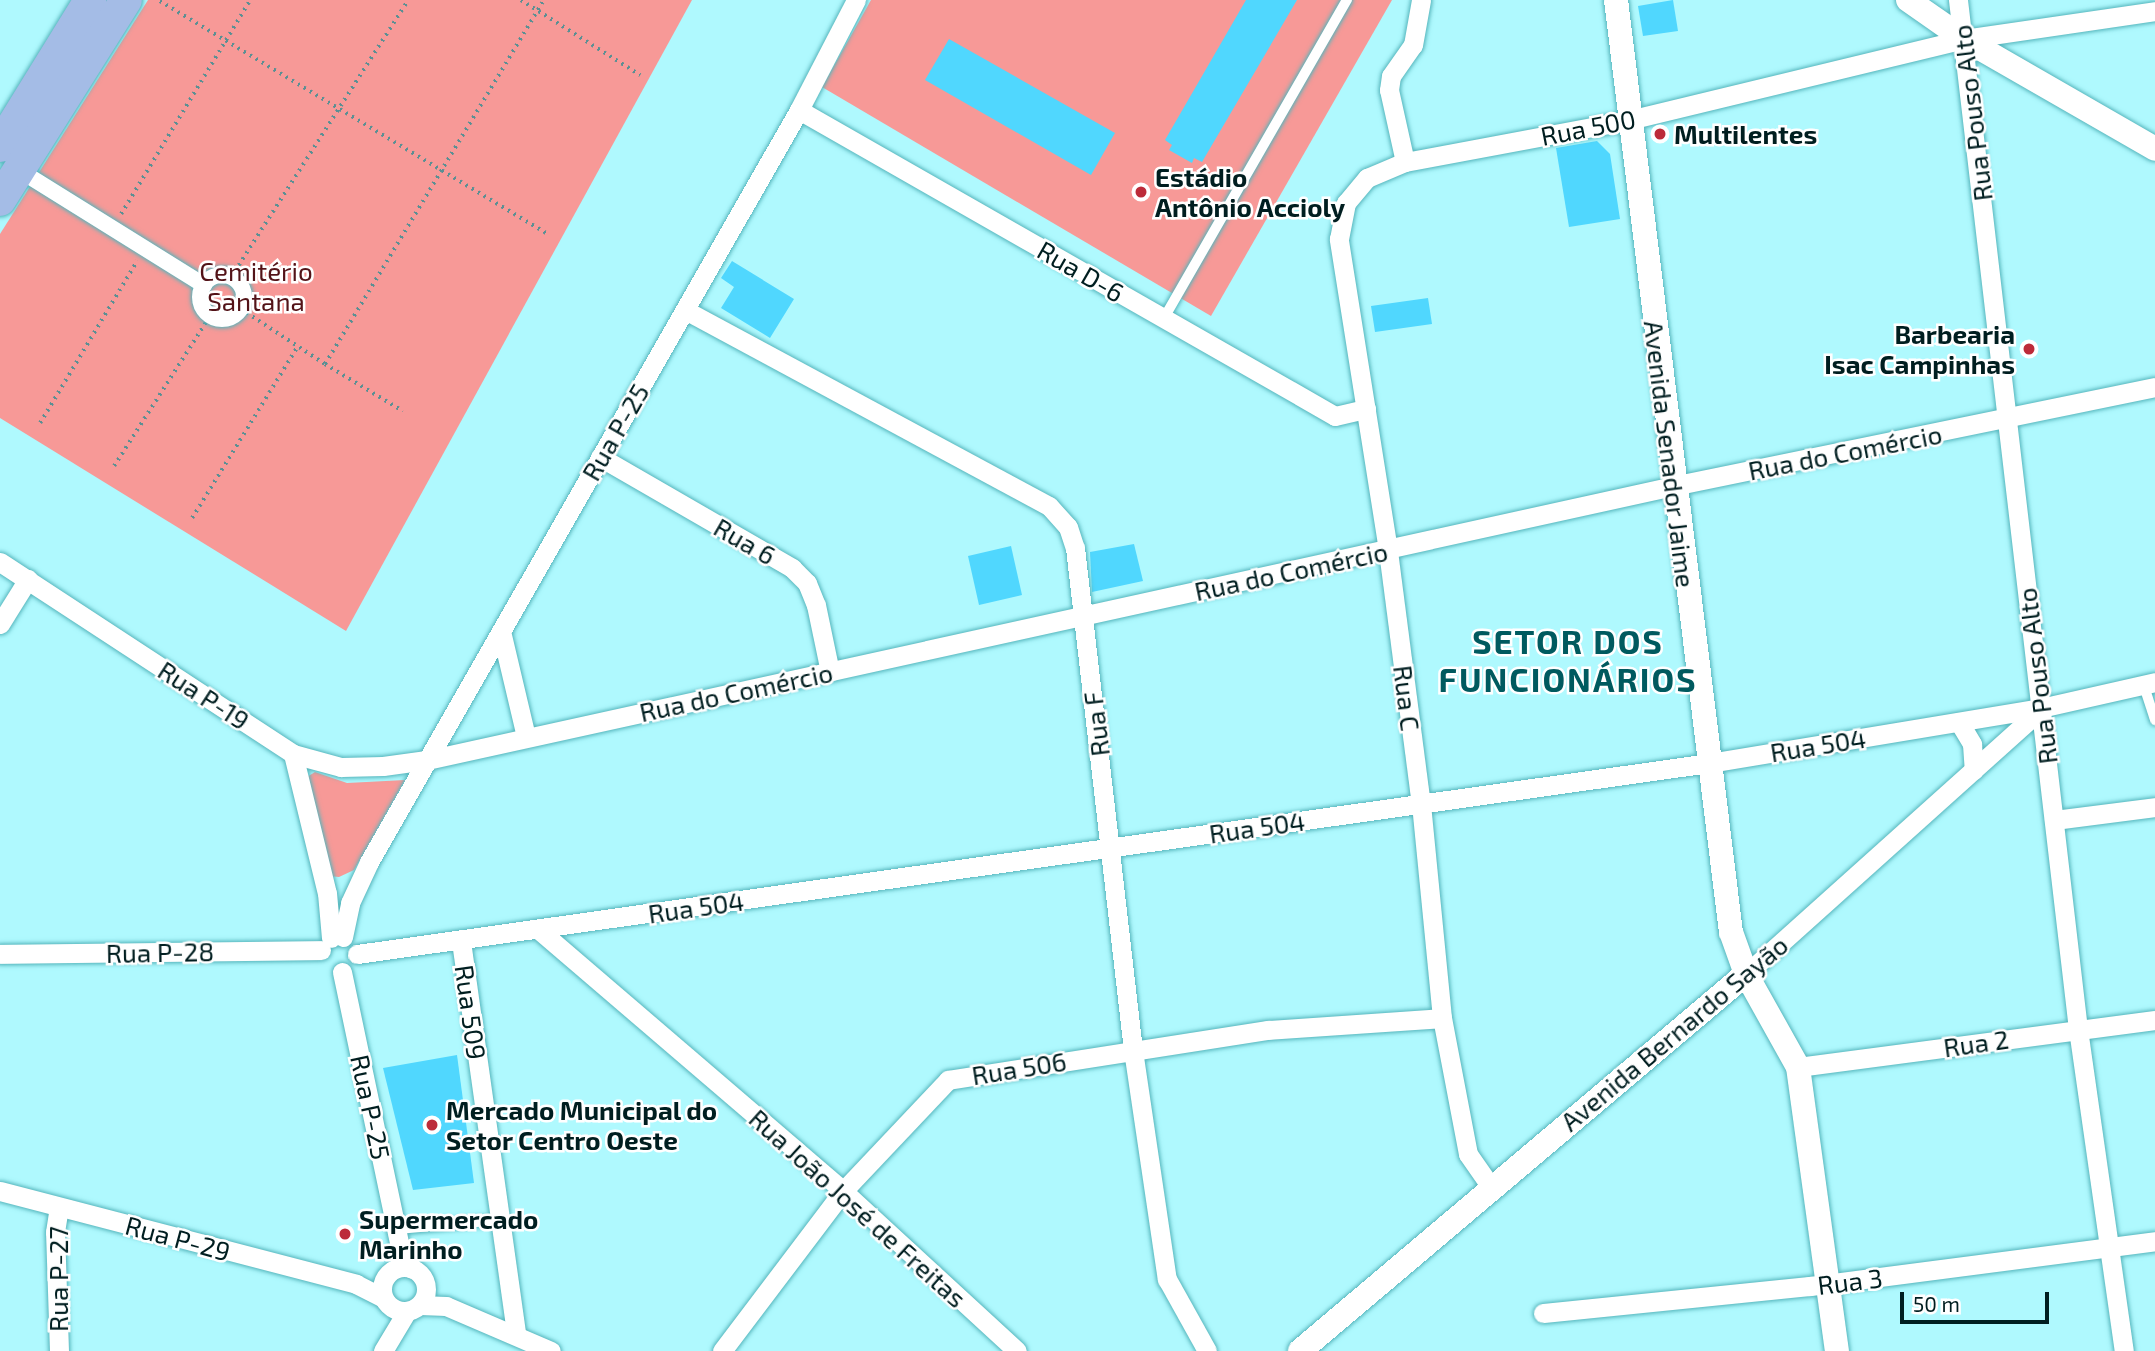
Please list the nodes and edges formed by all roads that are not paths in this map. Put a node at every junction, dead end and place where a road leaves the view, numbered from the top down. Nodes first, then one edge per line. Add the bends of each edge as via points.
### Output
1 (90, 0) edge
2 (125, 0) edge
3 (856, 0) edge
4 (1347, 0) edge
5 (1421, 0) edge
6 (1616, 0) edge
7 (1908, 0) edge
8 (1958, 0) edge
9 (2155, 11) edge
10 (1964, 39) junction
11 (799, 110) junction
12 (1629, 120) junction
13 (0, 146) edge
14 (2155, 149) edge
15 (1405, 162) junction
16 (9, 165) edge
17 (0, 200) edge
18 (1346, 204) joint
19 (204, 285) junction
20 (685, 310) junction
21 (1164, 318) junction
22 (2155, 387) edge
23 (1366, 409) junction
24 (2007, 420) junction
25 (600, 457) junction
26 (1673, 486) junction
27 (1388, 550) junction
28 (0, 562) edge
29 (28, 579) junction
30 (1084, 616) junction
31 (0, 624) edge
32 (501, 631) junction
33 (830, 672) junction
34 (2149, 684) edge
35 (2041, 708) junction
36 (2155, 720) edge
37 (1959, 722) junction
38 (526, 737) junction
39 (293, 754) junction
40 (427, 760) junction
41 (1709, 763) junction
42 (1973, 770) junction
43 (1421, 805) junction
44 (2155, 807) edge
45 (2054, 820) junction
46 (1110, 848) junction
47 (369, 862) junction
48 (327, 893) junction
49 (539, 930) junction
50 (461, 941) junction
51 (331, 942) junction
52 (0, 954) edge
53 (356, 954) junction
54 (342, 972) junction
55 (1746, 974) junction
56 (1442, 1018) junction
57 (2155, 1020) edge
58 (2078, 1029) junction
59 (1133, 1050) junction
60 (1798, 1066) junction
61 (1491, 1187) junction
62 (0, 1191) edge
63 (843, 1191) junction
64 (60, 1207) junction
65 (500, 1220) junction
66 (398, 1236) junction
67 (2155, 1241) edge
68 (2107, 1247) junction
69 (398, 1271) junction
70 (356, 1284) junction
71 (1828, 1284) junction
72 (405, 1301) junction
73 (1543, 1313) dead end
74 (516, 1333) junction
75 (387, 1343) edge
76 (59, 1351) edge
77 (551, 1351) edge
78 (722, 1351) edge
79 (1017, 1351) edge
80 (1207, 1351) edge
81 (1300, 1351) edge
82 (1837, 1351) edge
83 (2123, 1351) edge

1 - 13 main road
2 - 16 main road
3 - 11 street, Rua P-25
4 - 21 lane
5 - 15 street via 1413,45 1391,76 1389,90
6 - 12 street, Avenida Senador Jaime
7 - 10 street
8 - 10 street, Rua Pouso Alto
9 - 10 street, Rua 500
10 - 12 street, Rua 500
10 - 14 street
10 - 24 street, Rua Pouso Alto
11 - 20 street, Rua P-25
11 - 21 street, Rua D-6
12 - 15 street, Rua 500
12 - 26 street, Avenida Senador Jaime
15 - 18 street, Rua 500 via 1367,178
16 - 17 main road
16 - 19 street
18 - 23 street, Rua C via 1339,239
19 - 19 street via 201,305 210,316 223,320 241,309 244,295 231,277 216,276
20 - 25 street, Rua P-25
20 - 30 street, Rua F via 1049,506 1068,527 1075,548
21 - 23 street, Rua D-6 via 1335,416
22 - 24 street, Rua do Comércio
23 - 27 street, Rua C
24 - 26 street, Rua do Comércio
24 - 35 street, Rua Pouso Alto
25 - 32 street, Rua P-25
25 - 33 street, Rua 6 via 792,568 807,583 816,605
26 - 27 street, Rua do Comércio
26 - 41 street, Avenida Senador Jaime
27 - 30 street, Rua do Comércio
27 - 43 street, Rua C
28 - 29 street, Rua P-19
29 - 31 street
29 - 39 street, Rua P-19
30 - 33 street, Rua do Comércio
30 - 46 street, Rua F
32 - 38 street
32 - 40 street, Rua P-25
33 - 38 street, Rua do Comércio
34 - 35 street, Rua 504
34 - 36 lane
35 - 37 street, Rua 504
35 - 42 street, Avenida Bernardo Sayão
35 - 45 street, Rua Pouso Alto
37 - 41 street, Rua 504
37 - 42 street via 1972,744
38 - 40 street, Rua do Comércio
39 - 40 street, Rua P-19 via 341,767
39 - 48 street
40 - 47 street, Rua P-25
41 - 43 street, Rua 504
41 - 55 street, Avenida Senador Jaime via 1731,932
42 - 55 street, Avenida Bernardo Sayão
43 - 46 street, Rua 504
43 - 56 street, Rua C
44 - 45 street
45 - 58 street, Rua Pouso Alto
46 - 49 street, Rua 504
46 - 59 street, Rua F
47 - 48 street, Rua P-25
47 - 51 street, Rua P-25
48 - 51 street
49 - 50 street, Rua 504
49 - 63 street, Rua João José de Freitas
50 - 53 street, Rua 504
50 - 65 street, Rua 509
51 - 52 street, Rua P-28
51 - 53 street via 354,944
51 - 54 street via 328,969
53 - 54 street via 354,963
54 - 66 street, Rua P-25
55 - 60 street, Avenida Senador Jaime
55 - 61 street, Avenida Bernardo Sayão
56 - 59 street, Rua 506 via 1268,1030
56 - 61 street, Rua C via 1468,1154
57 - 58 street, Rua 2
58 - 60 street, Rua 2
58 - 68 street, Rua Pouso Alto
59 - 63 street, Rua 506 via 948,1080
59 - 80 street, Rua F via 1167,1279
60 - 71 street, Avenida Senador Jaime
61 - 81 street, Avenida Bernardo Sayão
62 - 64 street, Rua P-29
63 - 78 street, Rua 506
63 - 79 street, Rua João José de Freitas
64 - 70 street, Rua P-29
64 - 76 street, Rua P-27 via 55,1232
65 - 66 lane
65 - 74 street, Rua 509
66 - 69 street, Rua P-25
67 - 68 street, Rua 3
68 - 71 street, Rua 3
68 - 83 street, Rua Pouso Alto
69 - 70 street
69 - 72 street, Rua P-25
69 - 72 street
70 - 72 street, Rua P-29
71 - 73 street, Rua 3
71 - 82 street, Avenida Senador Jaime
72 - 74 street via 446,1306
72 - 75 street
74 - 77 street

